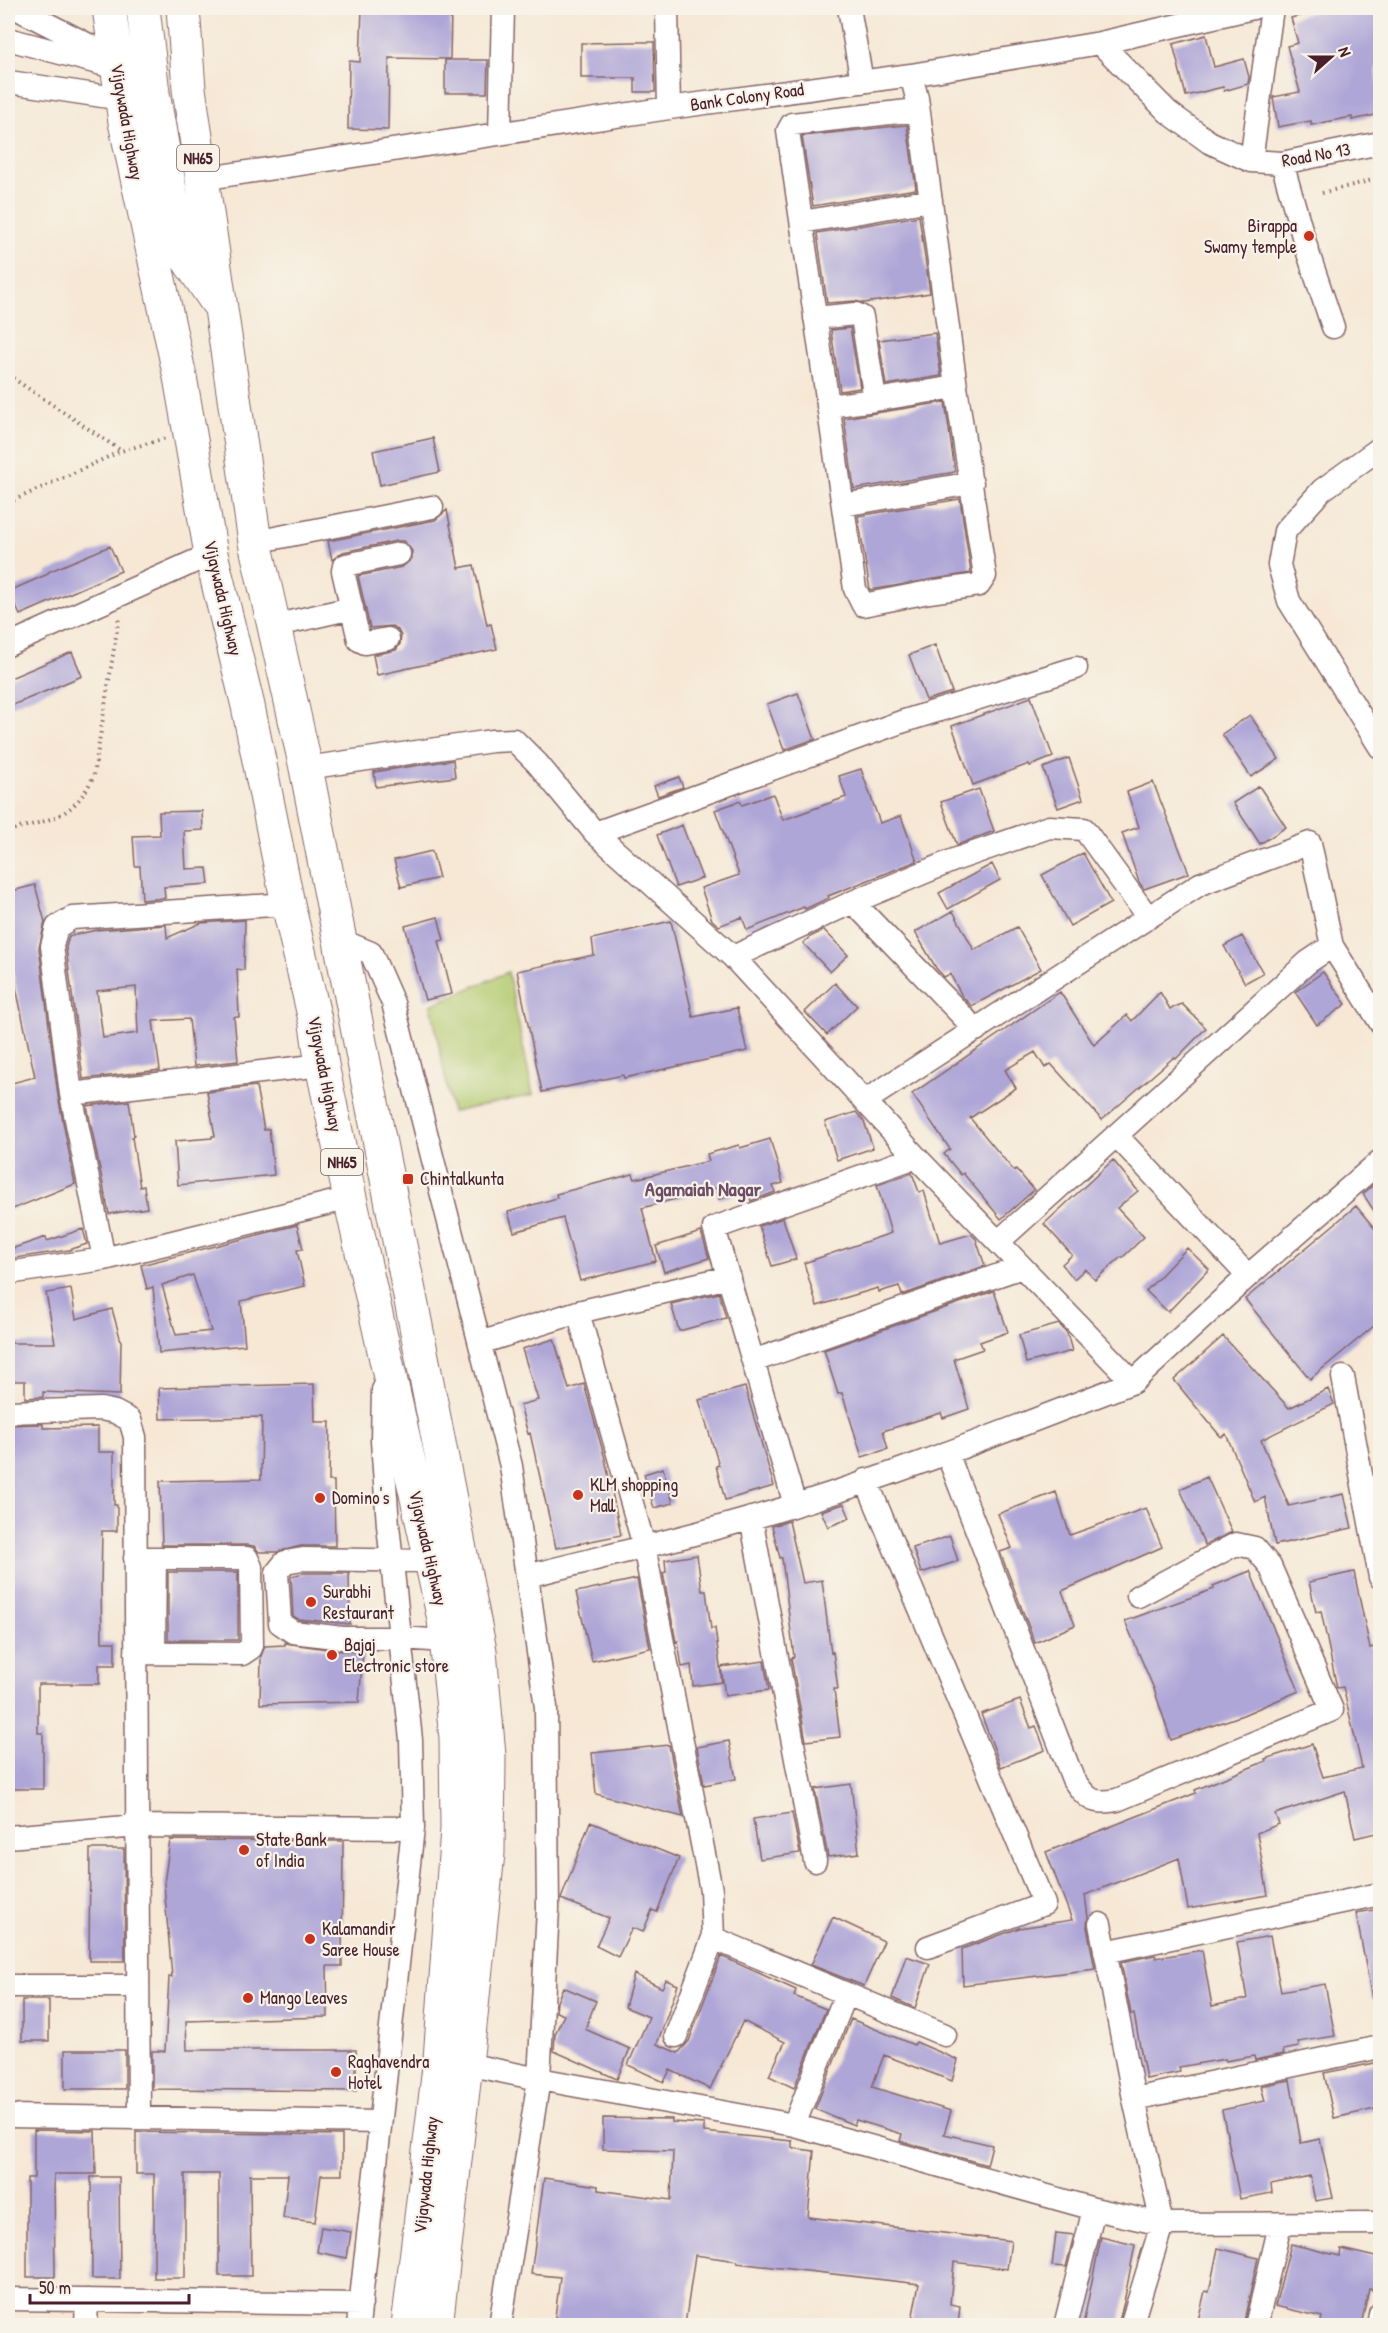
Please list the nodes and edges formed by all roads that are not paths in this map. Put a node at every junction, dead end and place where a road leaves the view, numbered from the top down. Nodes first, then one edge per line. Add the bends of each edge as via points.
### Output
1 (16, 8) edge
2 (109, 8) edge
3 (143, 8) edge
4 (183, 8) edge
5 (503, 8) edge
6 (666, 8) edge
7 (849, 8) edge
8 (1253, 8) edge
9 (1272, 8) edge
10 (67, 34) junction
11 (8, 39) edge
12 (1100, 43) junction
13 (47, 49) junction
14 (118, 75) junction
15 (911, 75) junction
16 (9, 82) edge
17 (862, 82) junction
18 (669, 108) junction
19 (917, 110) junction
20 (500, 134) junction
21 (1380, 143) edge
22 (1251, 161) junction
23 (1282, 163) junction
24 (201, 179) junction
25 (932, 200) junction
26 (801, 222) junction
27 (220, 308) junction
28 (815, 318) junction
29 (1333, 327) dead end
30 (956, 387) junction
31 (875, 400) junction
32 (828, 406) junction
33 (1380, 448) edge
34 (972, 483) junction
35 (843, 505) junction
36 (432, 507) dead end
37 (255, 542) junction
38 (211, 554) junction
39 (399, 554) dead end
40 (352, 608) junction
41 (273, 626) junction
42 (388, 639) dead end
43 (8, 645) edge
44 (1076, 668) dead end
45 (289, 697) junction
46 (248, 706) junction
47 (1380, 747) edge
48 (306, 768) junction
49 (595, 832) junction
50 (853, 902) junction
51 (288, 904) junction
52 (1147, 916) junction
53 (340, 940) junction
54 (1332, 946) junction
55 (733, 957) junction
56 (1380, 1022) edge
57 (976, 1030) junction
58 (322, 1065) junction
59 (71, 1094) junction
60 (865, 1101) junction
61 (1116, 1135) junction
62 (916, 1157) junction
63 (1380, 1161) edge
64 (350, 1198) junction
65 (998, 1242) junction
66 (104, 1259) junction
67 (1022, 1267) junction
68 (8, 1273) edge
69 (1248, 1276) junction
70 (729, 1277) junction
71 (578, 1312) junction
72 (480, 1343) junction
73 (384, 1350) junction
74 (753, 1360) junction
75 (1343, 1377) dead end
76 (1133, 1382) junction
77 (8, 1412) edge
78 (947, 1453) junction
79 (866, 1480) junction
80 (795, 1505) junction
81 (751, 1518) junction
82 (644, 1546) junction
83 (145, 1558) junction
84 (392, 1561) junction
85 (431, 1561) junction
86 (527, 1576) junction
87 (1380, 1577) edge
88 (1138, 1596) dead end
89 (401, 1638) junction
90 (446, 1641) junction
91 (145, 1653) junction
92 (138, 1826) junction
93 (413, 1828) junction
94 (8, 1837) edge
95 (815, 1861) dead end
96 (1380, 1894) edge
97 (1100, 1924) dead end
98 (713, 1938) junction
99 (928, 1947) dead end
100 (1105, 1952) junction
101 (8, 1986) edge
102 (138, 1986) junction
103 (846, 1994) junction
104 (945, 2035) dead end
105 (676, 2036) dead end
106 (1380, 2047) edge
107 (466, 2064) junction
108 (539, 2079) junction
109 (1134, 2099) junction
110 (8, 2116) edge
111 (139, 2117) junction
112 (380, 2122) junction
113 (794, 2125) junction
114 (1094, 2209) junction
115 (1380, 2223) edge
116 (1162, 2224) junction
117 (1280, 2225) junction
118 (8, 2299) edge
119 (87, 2300) junction
120 (1380, 2314) edge
121 (359, 2315) edge
122 (86, 2325) edge
123 (408, 2325) edge
124 (436, 2325) edge
125 (500, 2325) edge
126 (1065, 2325) edge
127 (1131, 2325) edge
128 (1256, 2325) edge
129 (1377, 2325) edge

1 - 10 street
2 - 14 highway, Vijaywada Highway / NH65
3 - 27 highway via 153,93 177,229 186,257
4 - 24 highway, Vijaywada Highway / NH65
5 - 20 street
6 - 18 street
7 - 17 street
8 - 12 street, Bank Colony Road
9 - 22 street
10 - 13 street via 62,44
10 - 14 street
11 - 13 street
12 - 15 street, Bank Colony Road
12 - 22 street via 1168,112 1209,142
13 - 14 street
14 - 16 street
14 - 38 highway, Vijaywada Highway / NH65
15 - 17 street, Bank Colony Road
15 - 19 street
17 - 18 street, Bank Colony Road
18 - 20 street, Bank Colony Road
19 - 25 street
19 - 26 street via 792,124 788,131
20 - 24 street, Bank Colony Road
21 - 23 street, Road No 13
22 - 23 street, Road No 13
23 - 29 street
24 - 27 highway, Vijaywada Highway / NH65
25 - 26 street
25 - 30 street
26 - 28 street
27 - 37 highway, Vijaywada Highway / NH65
28 - 31 street via 856,314 861,317
28 - 32 street
30 - 31 street
30 - 34 street
31 - 32 street
32 - 35 street
33 - 47 street via 1322,490 1285,531 1279,565 1288,601
34 - 35 street
34 - 35 street via 985,576 979,585 863,605 855,589
36 - 37 street
37 - 41 highway, Vijaywada Highway / NH65
38 - 43 street
38 - 46 highway, Vijaywada Highway / NH65
39 - 40 street via 344,566
40 - 41 street
40 - 42 street via 361,643
41 - 45 highway, Vijaywada Highway / NH65
44 - 49 street via 901,722
45 - 46 highway
45 - 48 highway, Vijaywada Highway / NH65
46 - 51 highway, Vijaywada Highway / NH65
48 - 49 street via 514,740
48 - 53 highway, Vijaywada Highway / NH65
49 - 55 street
50 - 52 street via 954,860 1049,827 1084,829
50 - 55 street
50 - 57 street
51 - 58 highway, Vijaywada Highway / NH65
51 - 59 street via 72,918 57,927 51,946
52 - 54 street via 1200,884 1310,843
52 - 57 street
53 - 72 street via 371,953 393,1003
53 - 107 highway, Vijaywada Highway / NH65 via 480,1651 489,1756 488,1852
54 - 56 street
54 - 61 street via 1308,962
55 - 60 street
57 - 60 street
58 - 59 street
58 - 64 highway, Vijaywada Highway / NH65
59 - 66 street
60 - 62 street
61 - 65 street
61 - 69 street
62 - 65 street
62 - 70 street via 714,1228
63 - 69 street
64 - 66 street
64 - 73 highway, Vijaywada Highway / NH65
65 - 67 street
66 - 68 street
67 - 74 street
67 - 76 street
69 - 76 street
70 - 71 street
70 - 74 street
71 - 72 street
71 - 82 street
72 - 86 street via 511,1466
73 - 84 street via 382,1441
73 - 85 highway, Vijaywada Highway / NH65
74 - 80 street
75 - 87 street
76 - 78 street
77 - 83 street via 101,1409 130,1420 135,1437
78 - 79 street
78 - 88 street via 1073,1779 1086,1798 1102,1803 1117,1800 1332,1710 1270,1566 1255,1548 1236,1544
79 - 80 street
79 - 99 street via 1044,1904
80 - 81 street
81 - 82 street
81 - 95 street
82 - 86 street
82 - 98 street via 711,1890
83 - 91 street
83 - 91 street via 247,1558 251,1567 252,1645 242,1654
84 - 85 street
84 - 89 street
84 - 89 street via 285,1562 277,1572 280,1623 293,1632 343,1638
85 - 90 highway, Vijaywada Highway / NH65
86 - 108 street via 546,1707 548,1909
89 - 90 street
89 - 93 street via 411,1740
90 - 123 highway, Vijaywada Highway / NH65 via 456,1738 457,1829 440,2058
91 - 92 street
92 - 93 street
92 - 94 street
92 - 102 street
93 - 112 street
96 - 100 street
97 - 100 street
98 - 103 street
98 - 105 street
100 - 109 street
101 - 102 street
102 - 111 street
103 - 104 street
103 - 113 street
106 - 109 street
107 - 108 street
107 - 124 highway, Vijaywada Highway / NH65
108 - 113 street
108 - 125 street
109 - 116 street
110 - 111 street
111 - 112 street
112 - 121 street
113 - 114 street
114 - 116 street
114 - 126 street
115 - 117 street
116 - 117 street
116 - 127 street
117 - 128 street
118 - 119 street
119 - 121 street
119 - 122 street
120 - 129 street

